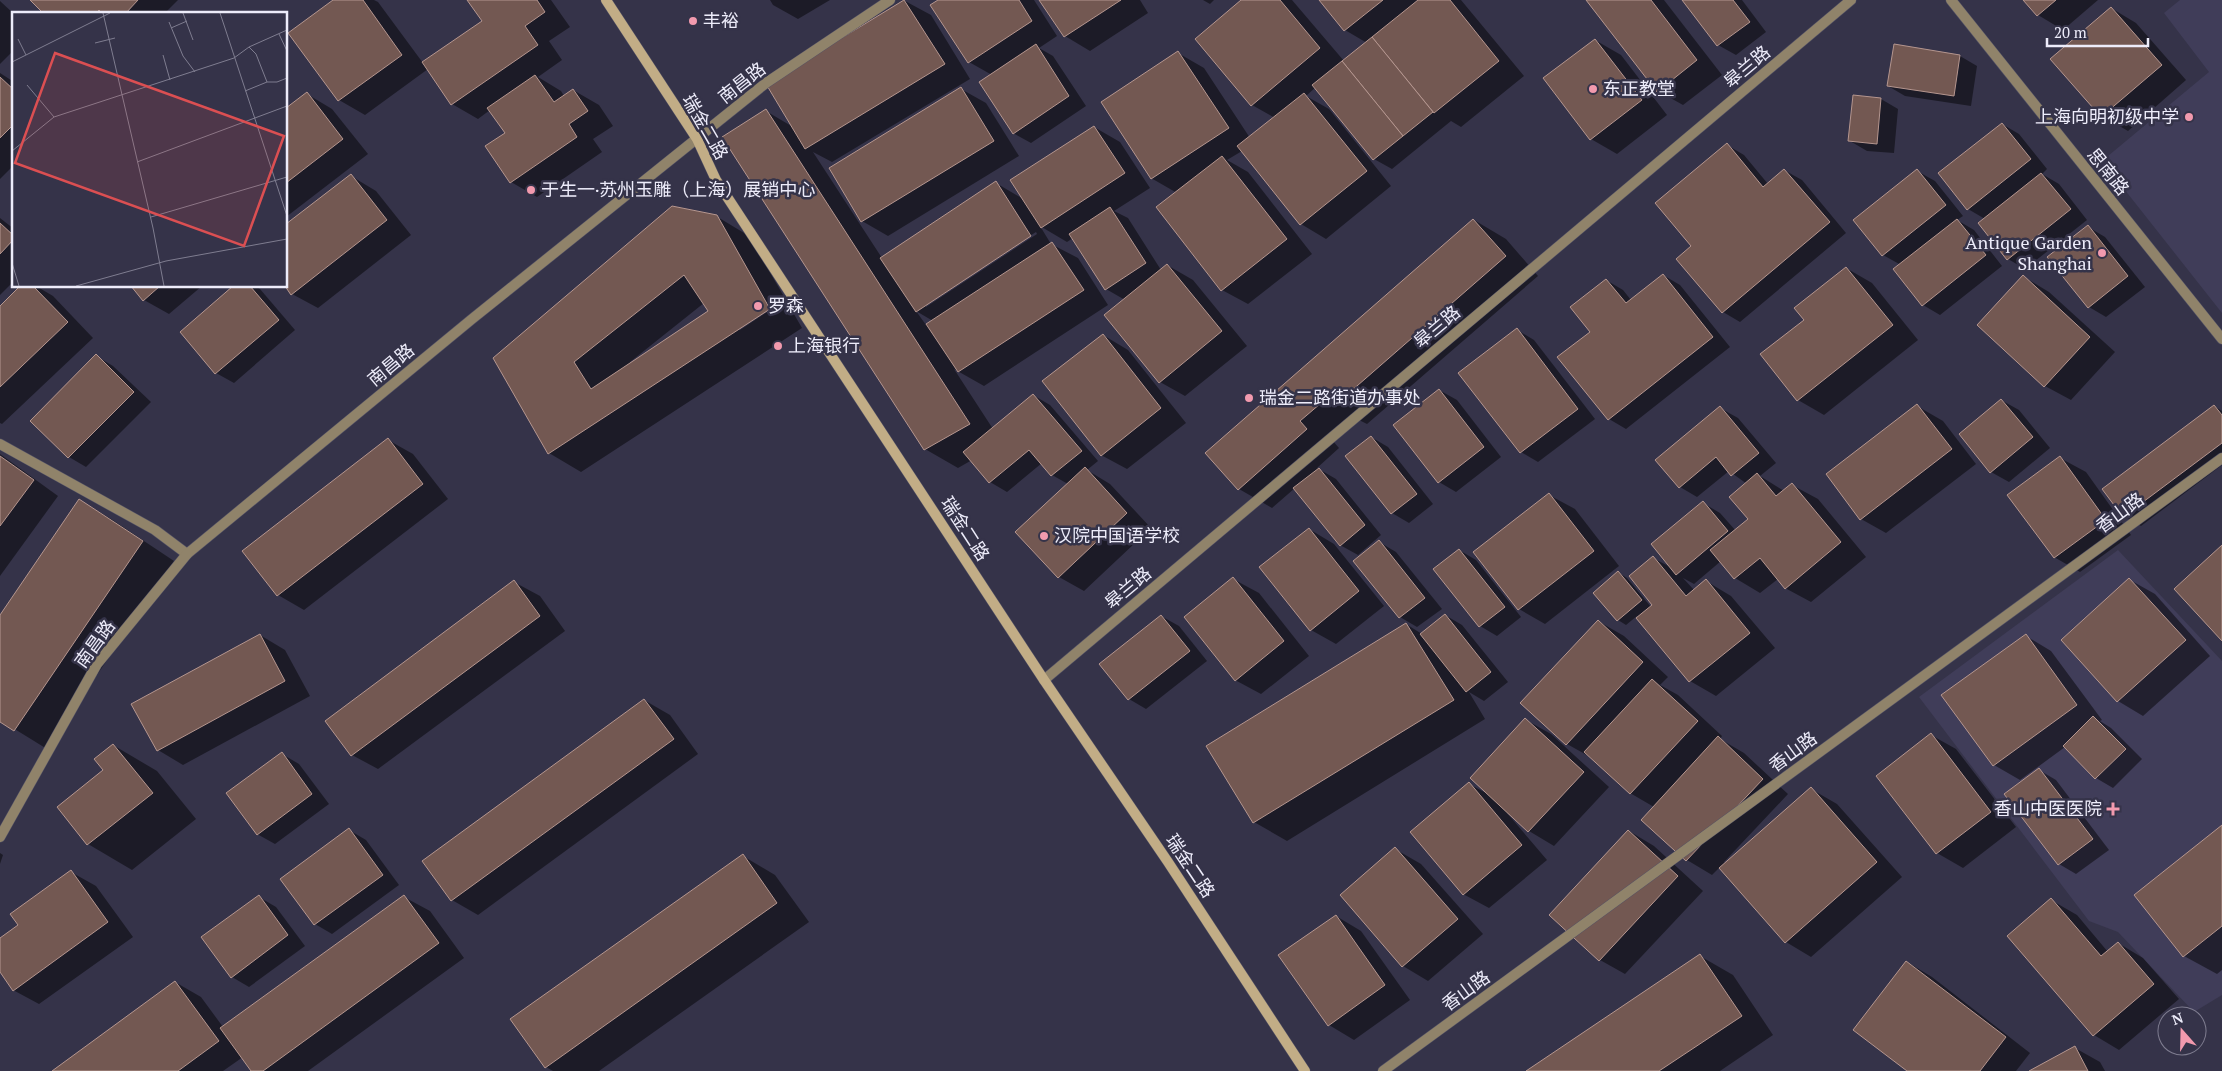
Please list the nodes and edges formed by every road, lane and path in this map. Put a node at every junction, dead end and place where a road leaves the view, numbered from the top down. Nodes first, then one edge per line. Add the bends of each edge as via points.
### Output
1 (606, 0) edge
2 (890, 0) edge
3 (1851, 0) edge
4 (1951, 0) edge
5 (697, 139) junction
6 (2222, 339) edge
7 (0, 444) edge
8 (2222, 458) edge
9 (187, 554) junction
10 (1044, 680) junction
11 (0, 837) edge
12 (1305, 1071) edge
13 (1383, 1071) edge

1 - 5 main road, 瑞金二路
2 - 5 street, 南昌路 via 766,83
3 - 10 street, 皋兰路
4 - 6 street, 思南路
5 - 9 street, 南昌路
5 - 10 main road, 瑞金二路 via 716,180
7 - 9 street via 155,530
8 - 13 street, 香山路
9 - 11 street, 南昌路 via 97,664
10 - 12 main road, 瑞金二路

